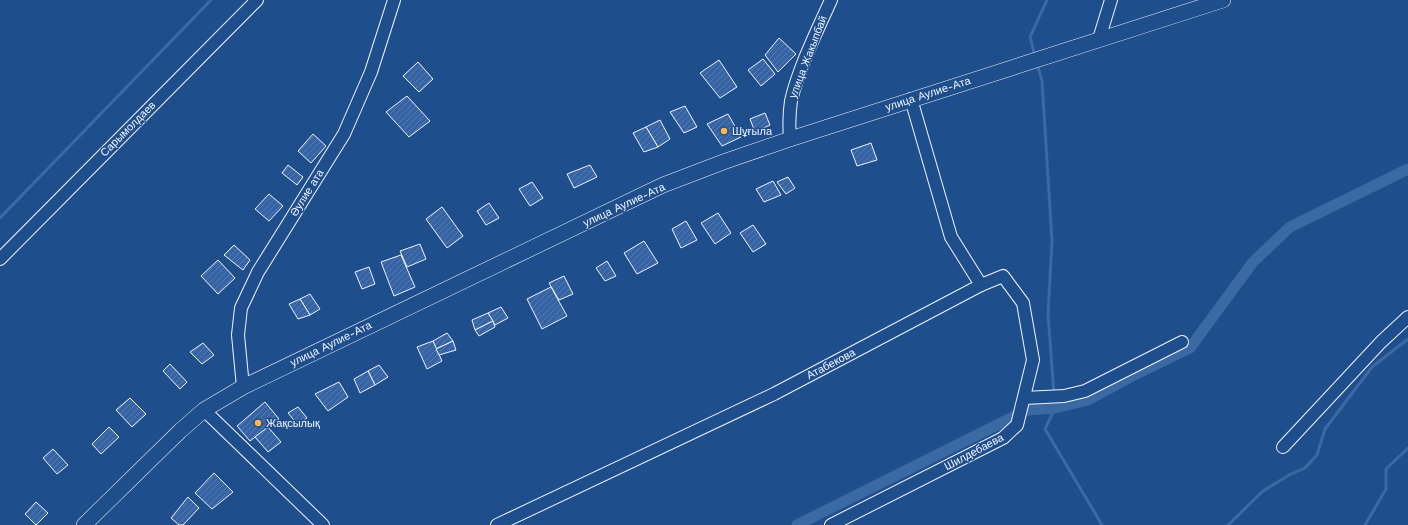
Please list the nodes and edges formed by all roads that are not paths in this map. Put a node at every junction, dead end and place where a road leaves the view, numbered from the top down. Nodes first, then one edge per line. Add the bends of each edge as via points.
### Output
1 (257, 0) edge
2 (394, 0) edge
3 (831, 0) edge
4 (1111, 0) edge
5 (1223, 0) edge
6 (1199, 3) edge
7 (1099, 40) junction
8 (911, 99) junction
9 (790, 139) junction
10 (0, 259) edge
11 (981, 285) junction
12 (1408, 317) edge
13 (1182, 342) dead end
14 (243, 387) junction
15 (1024, 398) junction
16 (204, 410) junction
17 (1283, 447) dead end
18 (84, 525) edge
19 (323, 525) edge
20 (497, 525) edge
21 (831, 525) edge

1 - 10 street, Сарымолдаев
2 - 14 street, Әулие ата via 371,72 344,134 258,272 241,308 238,335
3 - 9 street, улица Жакыпбай via 791,102
4 - 7 street
5 - 6 main road, улица Аулие-Ата
6 - 7 main road, улица Аулие-Ата
7 - 8 main road, улица Аулие-Ата
8 - 9 main road, улица Аулие-Ата
8 - 11 street via 951,237
9 - 14 main road, улица Аулие-Ата via 663,186
11 - 15 street, Шилдебаева via 1003,276 1023,302 1033,360
11 - 20 street, Атабекова via 774,394
12 - 17 street via 1381,342
13 - 15 street via 1085,391 1064,396
14 - 16 main road, улица Аулие-Ата
15 - 21 street, Шилдебаева via 1017,425 1003,438
16 - 18 main road, улица Аулие-Ата
16 - 19 street

